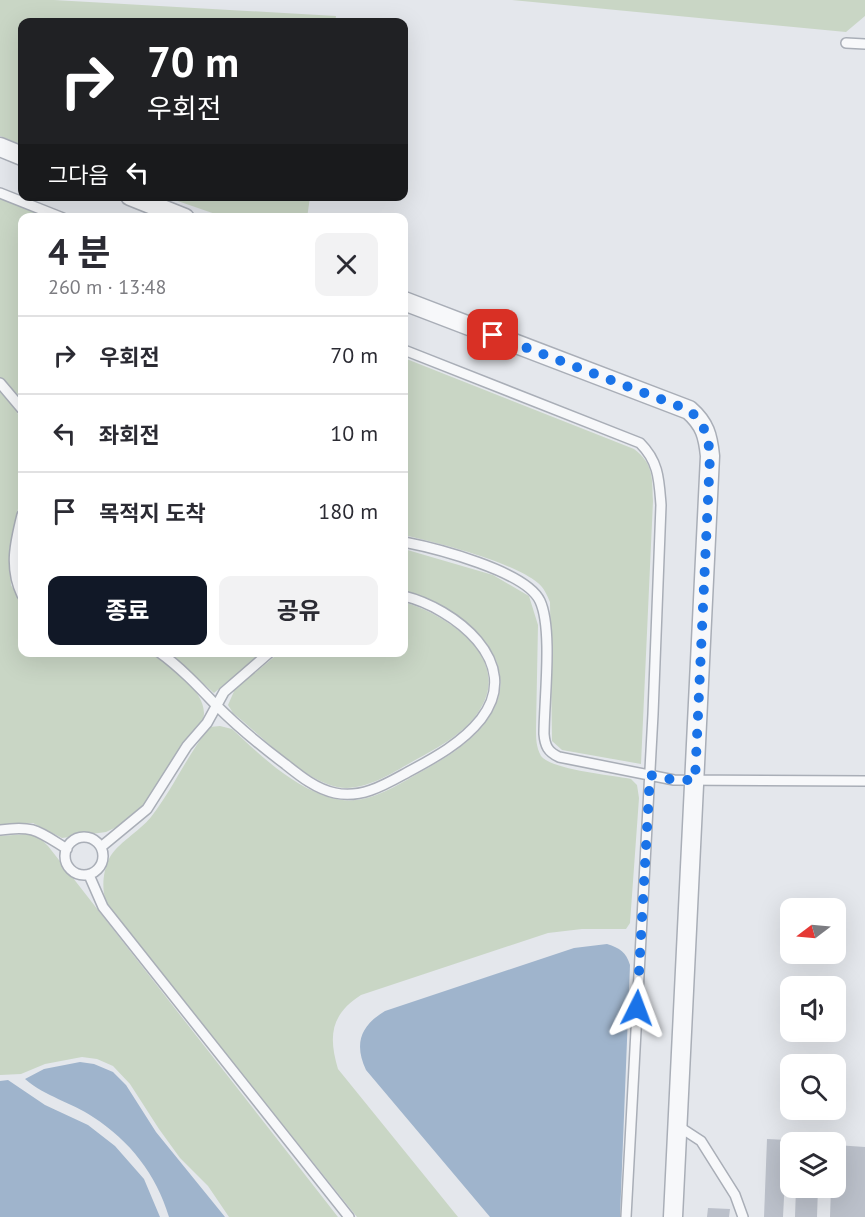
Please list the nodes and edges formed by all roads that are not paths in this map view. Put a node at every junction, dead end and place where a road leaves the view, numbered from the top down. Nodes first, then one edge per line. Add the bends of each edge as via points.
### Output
1 (846, 43) dead end
2 (865, 44) edge
3 (0, 147) edge
4 (18, 154) edge
5 (0, 193) edge
6 (18, 200) edge
7 (20, 201) edge
8 (142, 201) edge
9 (50, 213) edge
10 (172, 213) edge
11 (408, 303) edge
12 (408, 352) edge
13 (0, 383) edge
14 (18, 404) edge
15 (18, 538) edge
16 (408, 543) edge
17 (18, 587) edge
18 (408, 598) edge
19 (165, 657) edge
20 (264, 657) edge
21 (216, 705) junction
22 (650, 775) junction
23 (695, 780) junction
24 (865, 781) edge
25 (0, 830) edge
26 (101, 847) junction
27 (67, 849) junction
28 (89, 875) junction
29 (677, 1125) junction
30 (349, 1217) edge
31 (626, 1217) edge
32 (673, 1217) edge
33 (743, 1217) edge

1 - 2 lane
3 - 4 street
5 - 6 lane
7 - 9 lane
8 - 10 street
11 - 23 street via 689,410 701,421 710,456
12 - 22 lane via 640,444 652,455 658,471 661,505
13 - 14 lane
15 - 17 lane via 13,567
16 - 22 lane via 496,571 536,593 546,625 545,745 550,753
18 - 21 lane via 440,610 465,626 488,654 493,672 490,700 482,717 442,754 369,791 335,793 311,784
19 - 21 lane
20 - 21 lane via 236,680
21 - 26 lane via 147,809
22 - 23 lane
22 - 31 lane
23 - 24 lane
23 - 29 street
25 - 27 lane via 34,829
26 - 27 lane via 95,841 79,838
26 - 28 lane via 102,863
27 - 28 lane via 68,866 74,872
28 - 30 lane via 103,907
29 - 32 street
29 - 33 lane via 701,1141 735,1195

